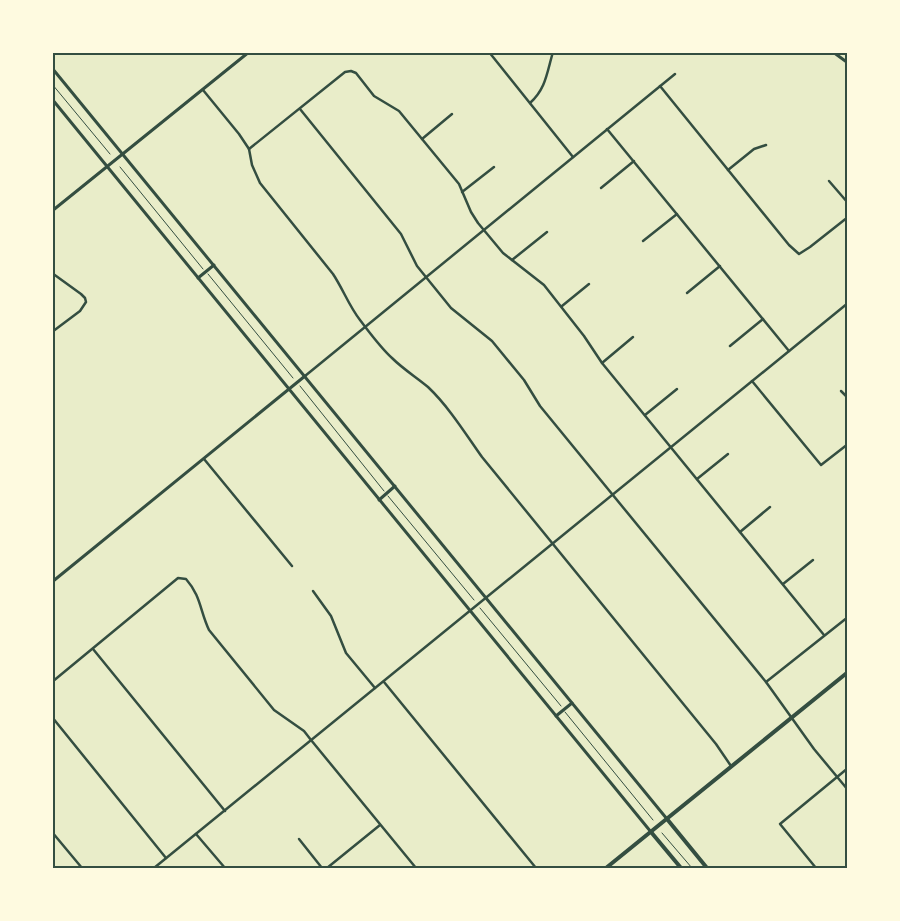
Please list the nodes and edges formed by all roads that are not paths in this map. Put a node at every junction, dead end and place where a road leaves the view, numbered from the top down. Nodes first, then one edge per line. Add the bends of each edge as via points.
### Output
1 (249, 52) edge
2 (488, 52) edge
3 (553, 52) edge
4 (833, 52) edge
5 (848, 63) edge
6 (52, 68) edge
7 (675, 74) dead end
8 (660, 86) junction
9 (203, 90) junction
10 (52, 99) edge
11 (530, 103) junction
12 (300, 109) junction
13 (452, 114) dead end
14 (608, 129) junction
15 (422, 139) junction
16 (766, 145) dead end
17 (249, 149) junction
18 (123, 154) junction
19 (573, 157) junction
20 (634, 161) junction
21 (107, 167) junction
22 (494, 167) dead end
23 (728, 170) junction
24 (829, 181) dead end
25 (601, 188) dead end
26 (462, 192) junction
27 (848, 203) edge
28 (52, 211) edge
29 (677, 214) junction
30 (848, 217) edge
31 (484, 230) junction
32 (547, 232) dead end
33 (643, 241) dead end
34 (512, 260) junction
35 (214, 265) junction
36 (720, 266) junction
37 (52, 273) edge
38 (426, 277) junction
39 (198, 278) junction
40 (589, 284) dead end
41 (687, 293) dead end
42 (848, 303) edge
43 (562, 306) junction
44 (763, 319) junction
45 (365, 327) junction
46 (52, 332) edge
47 (633, 337) dead end
48 (730, 346) dead end
49 (789, 351) junction
50 (602, 363) junction
51 (305, 376) junction
52 (752, 381) junction
53 (288, 389) junction
54 (677, 390) dead end
55 (841, 391) dead end
56 (848, 398) edge
57 (645, 415) junction
58 (848, 444) edge
59 (671, 447) junction
60 (728, 454) dead end
61 (204, 458) junction
62 (697, 479) junction
63 (395, 486) junction
64 (613, 494) junction
65 (379, 500) junction
66 (770, 507) dead end
67 (740, 532) junction
68 (552, 544) junction
69 (813, 560) dead end
70 (292, 566) dead end
71 (52, 582) edge
72 (783, 584) junction
73 (313, 592) dead end
74 (486, 598) junction
75 (469, 611) junction
76 (848, 617) edge
77 (824, 635) junction
78 (92, 649) junction
79 (848, 672) edge
80 (384, 681) junction
81 (52, 682) edge
82 (766, 682) junction
83 (375, 688) junction
84 (572, 703) junction
85 (556, 716) junction
86 (52, 717) edge
87 (792, 718) junction
88 (312, 740) junction
89 (731, 766) junction
90 (848, 768) edge
91 (837, 777) junction
92 (848, 790) edge
93 (225, 811) junction
94 (666, 819) junction
95 (380, 825) junction
96 (52, 832) edge
97 (651, 832) junction
98 (196, 834) junction
99 (299, 840) dead end
100 (166, 858) junction
101 (82, 868) edge
102 (154, 868) edge
103 (224, 868) edge
104 (322, 868) edge
105 (327, 868) edge
106 (416, 868) edge
107 (536, 868) edge
108 (606, 868) edge
109 (681, 868) edge
110 (707, 868) edge
111 (816, 868) edge

1 - 9 main road
2 - 11 street
3 - 11 street via 543,87
4 - 5 main road
6 - 18 main road
7 - 8 street
8 - 14 street
8 - 23 street
9 - 17 street
9 - 18 main road
10 - 21 main road
11 - 19 street
12 - 15 street via 351,70 374,96 399,111
12 - 17 street
12 - 38 street via 401,234
13 - 15 street
14 - 19 street
14 - 20 street
15 - 26 street
16 - 23 street via 754,149
17 - 45 street via 260,183 334,274
18 - 21 main road
18 - 35 main road
19 - 31 street
20 - 25 street
20 - 29 street
21 - 28 main road
21 - 39 main road
22 - 26 street
23 - 30 street via 799,254
24 - 27 street
26 - 31 street via 470,212
29 - 33 street
29 - 36 street
31 - 34 street
31 - 38 street
32 - 34 street
34 - 43 street via 544,285
35 - 39 main road
35 - 51 main road
36 - 41 street
36 - 44 street
37 - 46 street via 81,294 86,302
38 - 45 street
38 - 64 street via 451,308 492,340 540,406
39 - 53 main road
40 - 43 street
42 - 49 street
43 - 50 street
44 - 48 street
44 - 49 street
45 - 51 street
45 - 68 street via 392,358 428,387
47 - 50 street
49 - 52 street
50 - 57 street
51 - 53 main road
51 - 63 main road
52 - 58 street via 821,465
52 - 59 street
53 - 61 main road
53 - 65 main road
54 - 57 street
55 - 56 street
57 - 59 street
59 - 62 street
59 - 64 street
60 - 62 street
61 - 70 street
61 - 71 main road
62 - 67 street
63 - 65 main road
63 - 74 main road
64 - 68 street
64 - 82 street
65 - 75 main road
66 - 67 street
67 - 72 street
68 - 74 street
68 - 89 street
69 - 72 street
72 - 77 street
73 - 83 street via 330,616 346,653
74 - 75 street
74 - 84 main road
75 - 80 street
75 - 85 main road
76 - 77 street
77 - 82 street
78 - 81 street
78 - 88 street via 178,578 186,579 201,603 209,630 274,710
78 - 93 street
79 - 87 main road
80 - 83 street
80 - 107 street
82 - 87 street
83 - 88 street
84 - 85 main road
84 - 94 main road
85 - 97 main road
86 - 100 street
87 - 89 main road
87 - 91 street
88 - 93 street
88 - 95 street
89 - 94 main road
90 - 91 street
91 - 92 street
91 - 111 street via 780,824
93 - 98 street
94 - 97 main road
94 - 110 main road
95 - 105 street
95 - 106 street
96 - 101 street
97 - 108 main road
97 - 109 main road
98 - 100 street
98 - 103 street
99 - 104 street
100 - 102 street

